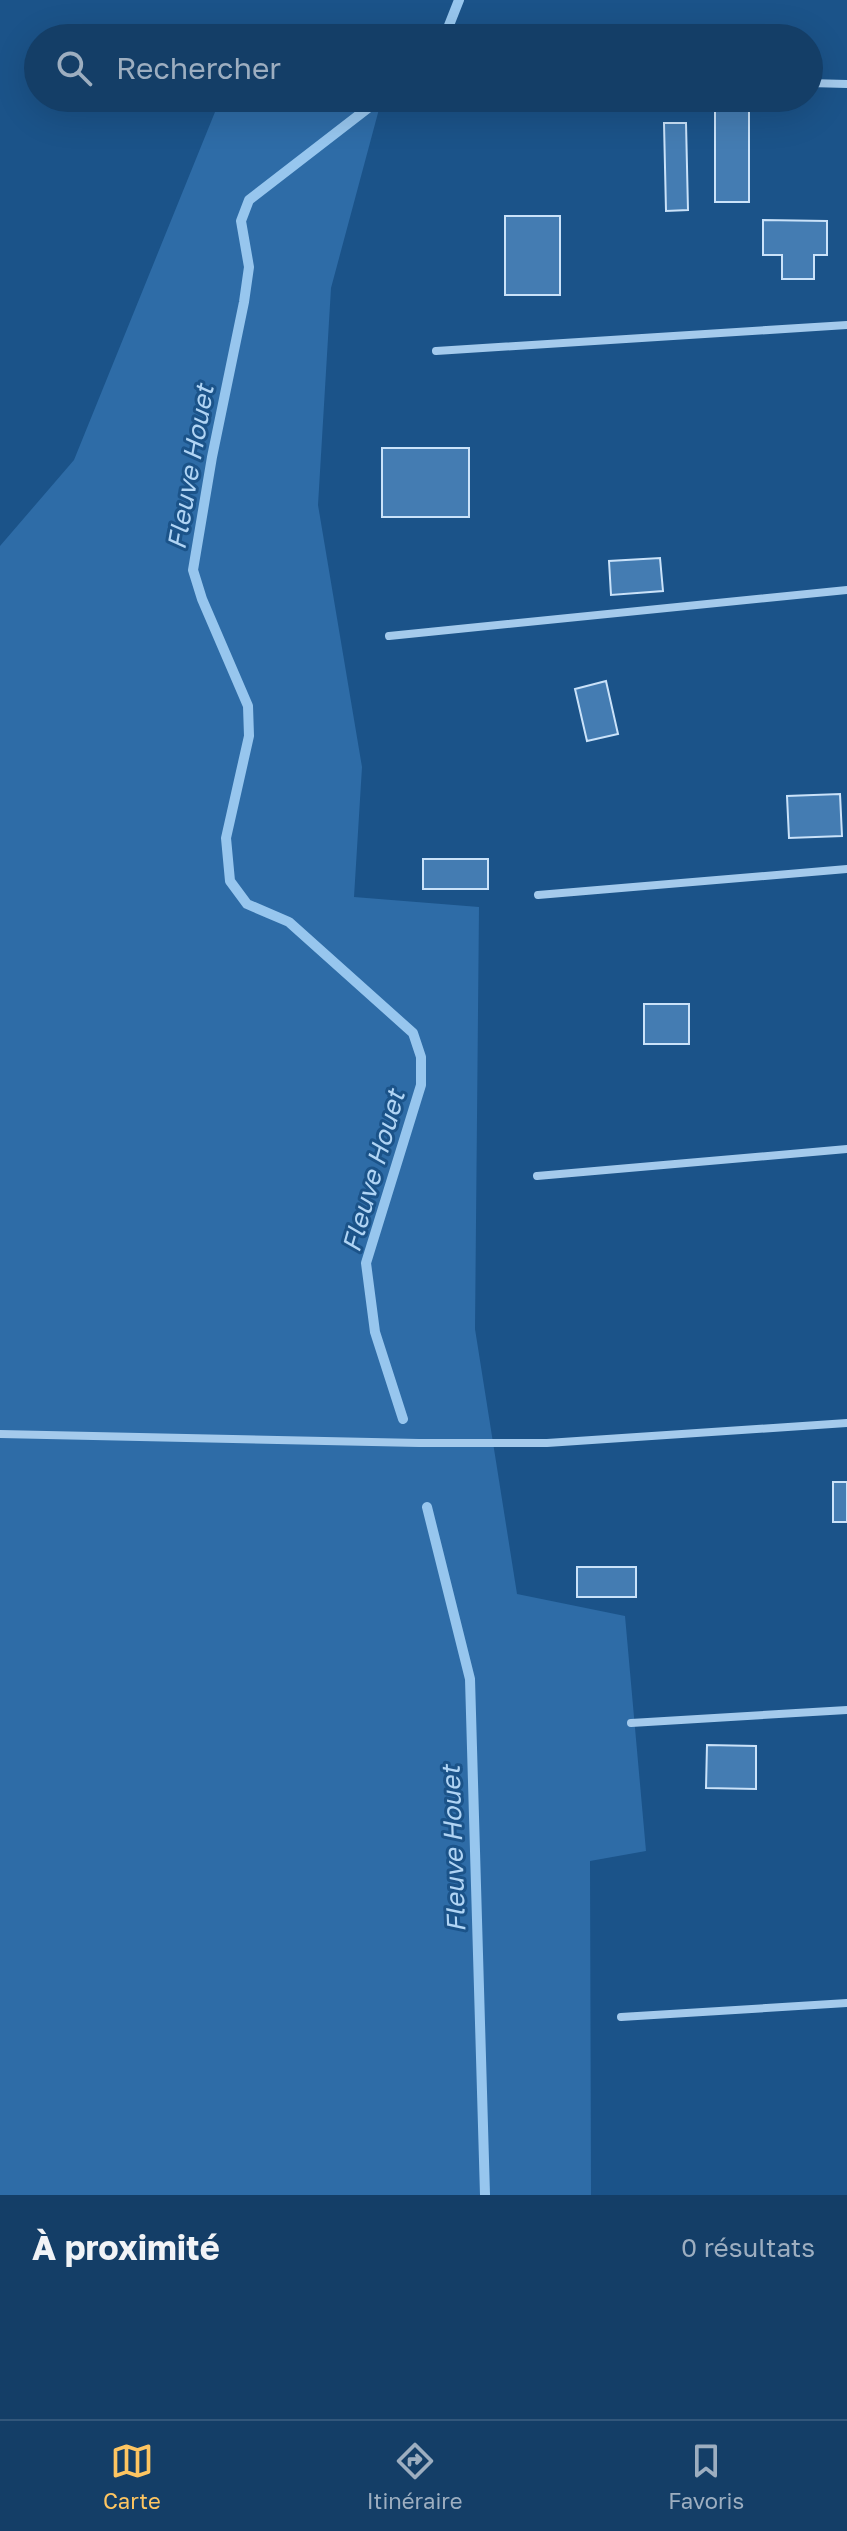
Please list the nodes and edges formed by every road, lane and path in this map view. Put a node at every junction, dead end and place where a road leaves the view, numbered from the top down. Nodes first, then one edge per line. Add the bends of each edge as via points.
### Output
1 (823, 83) edge
2 (847, 84) edge
3 (847, 325) edge
4 (436, 351) dead end
5 (847, 590) edge
6 (389, 636) dead end
7 (847, 869) edge
8 (538, 895) dead end
9 (847, 1149) edge
10 (537, 1176) dead end
11 (847, 1423) edge
12 (0, 1434) edge
13 (847, 1710) edge
14 (631, 1723) dead end
15 (847, 2003) edge
16 (621, 2017) dead end

1 - 2 street
3 - 4 street
5 - 6 street
7 - 8 street
9 - 10 street
11 - 12 street via 547,1443
13 - 14 street
15 - 16 street

